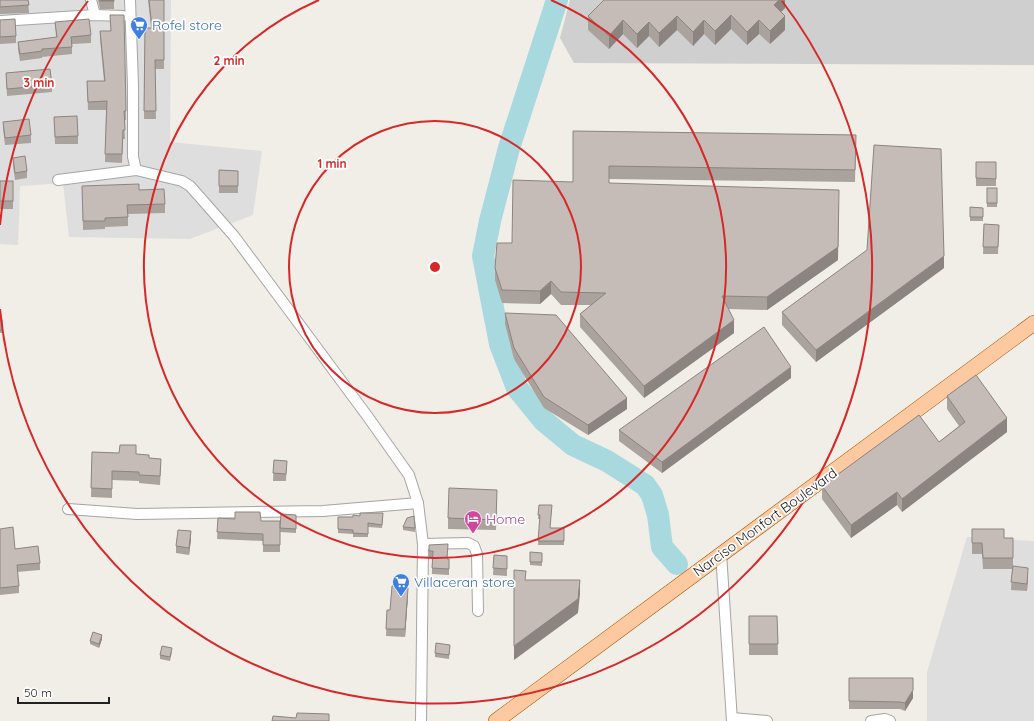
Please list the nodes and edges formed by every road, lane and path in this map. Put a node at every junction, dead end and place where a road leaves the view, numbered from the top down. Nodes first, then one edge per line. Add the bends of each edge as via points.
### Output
1 (91, 0) edge
2 (130, 0) edge
3 (95, 15) junction
4 (131, 16) junction
5 (0, 21) edge
6 (136, 170) junction
7 (58, 180) dead end
8 (1034, 323) edge
9 (418, 503) junction
10 (68, 509) dead end
11 (423, 544) junction
12 (721, 553) junction
13 (478, 611) dead end
14 (732, 719) edge
15 (421, 721) edge
16 (496, 721) edge
17 (767, 721) edge
18 (870, 721) edge
19 (890, 721) edge

1 - 3 street
2 - 4 street
3 - 4 street
3 - 5 street
4 - 6 street via 133,157
6 - 7 street
6 - 9 street via 182,181 190,186 234,236 409,474
8 - 12 main road, Narciso Monfort Boulevard
9 - 10 street via 323,511 137,514
9 - 11 street
11 - 13 street via 468,543 474,546 478,554
11 - 15 street
12 - 14 street
12 - 16 main road, Narciso Monfort Boulevard
14 - 17 street
18 - 19 street

